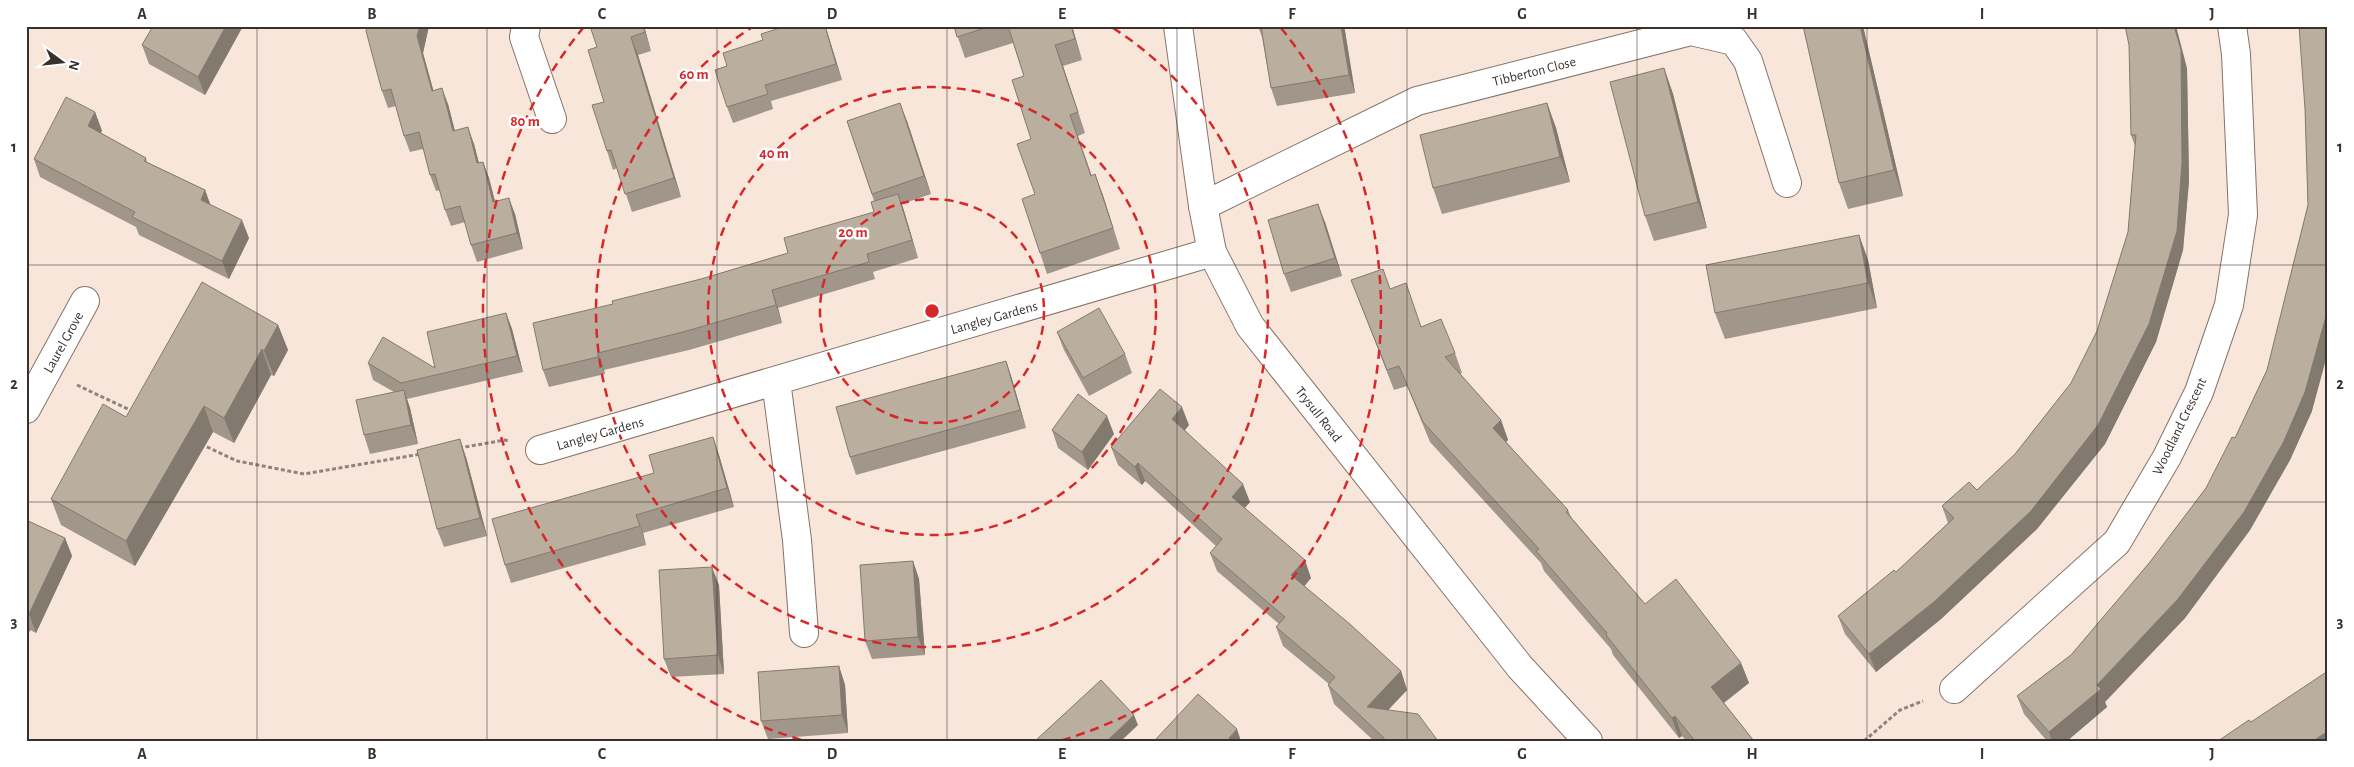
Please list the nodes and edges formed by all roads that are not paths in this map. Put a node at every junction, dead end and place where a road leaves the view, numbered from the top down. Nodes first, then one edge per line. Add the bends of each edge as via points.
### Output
1 (526, 26) edge
2 (1178, 26) edge
3 (2232, 26) edge
4 (552, 119) dead end
5 (1786, 183) dead end
6 (1203, 206) junction
7 (1212, 252) junction
8 (85, 301) dead end
9 (776, 381) junction
10 (26, 409) edge
11 (540, 450) road end
12 (804, 633) dead end
13 (1954, 689) road end
14 (1587, 740) edge

1 - 4 street via 524,37
2 - 6 street, Trysull Road
3 - 13 street, Woodland Crescent via 2243,215 2229,305 2199,392 2117,542
5 - 6 street, Tibberton Close via 1748,60 1734,41 1691,31 1417,101
6 - 7 street, Trysull Road
7 - 9 street, Langley Gardens
7 - 14 street, Trysull Road via 1250,326 1520,667
8 - 10 street, Laurel Grove
9 - 11 street, Langley Gardens
9 - 12 street via 797,540

